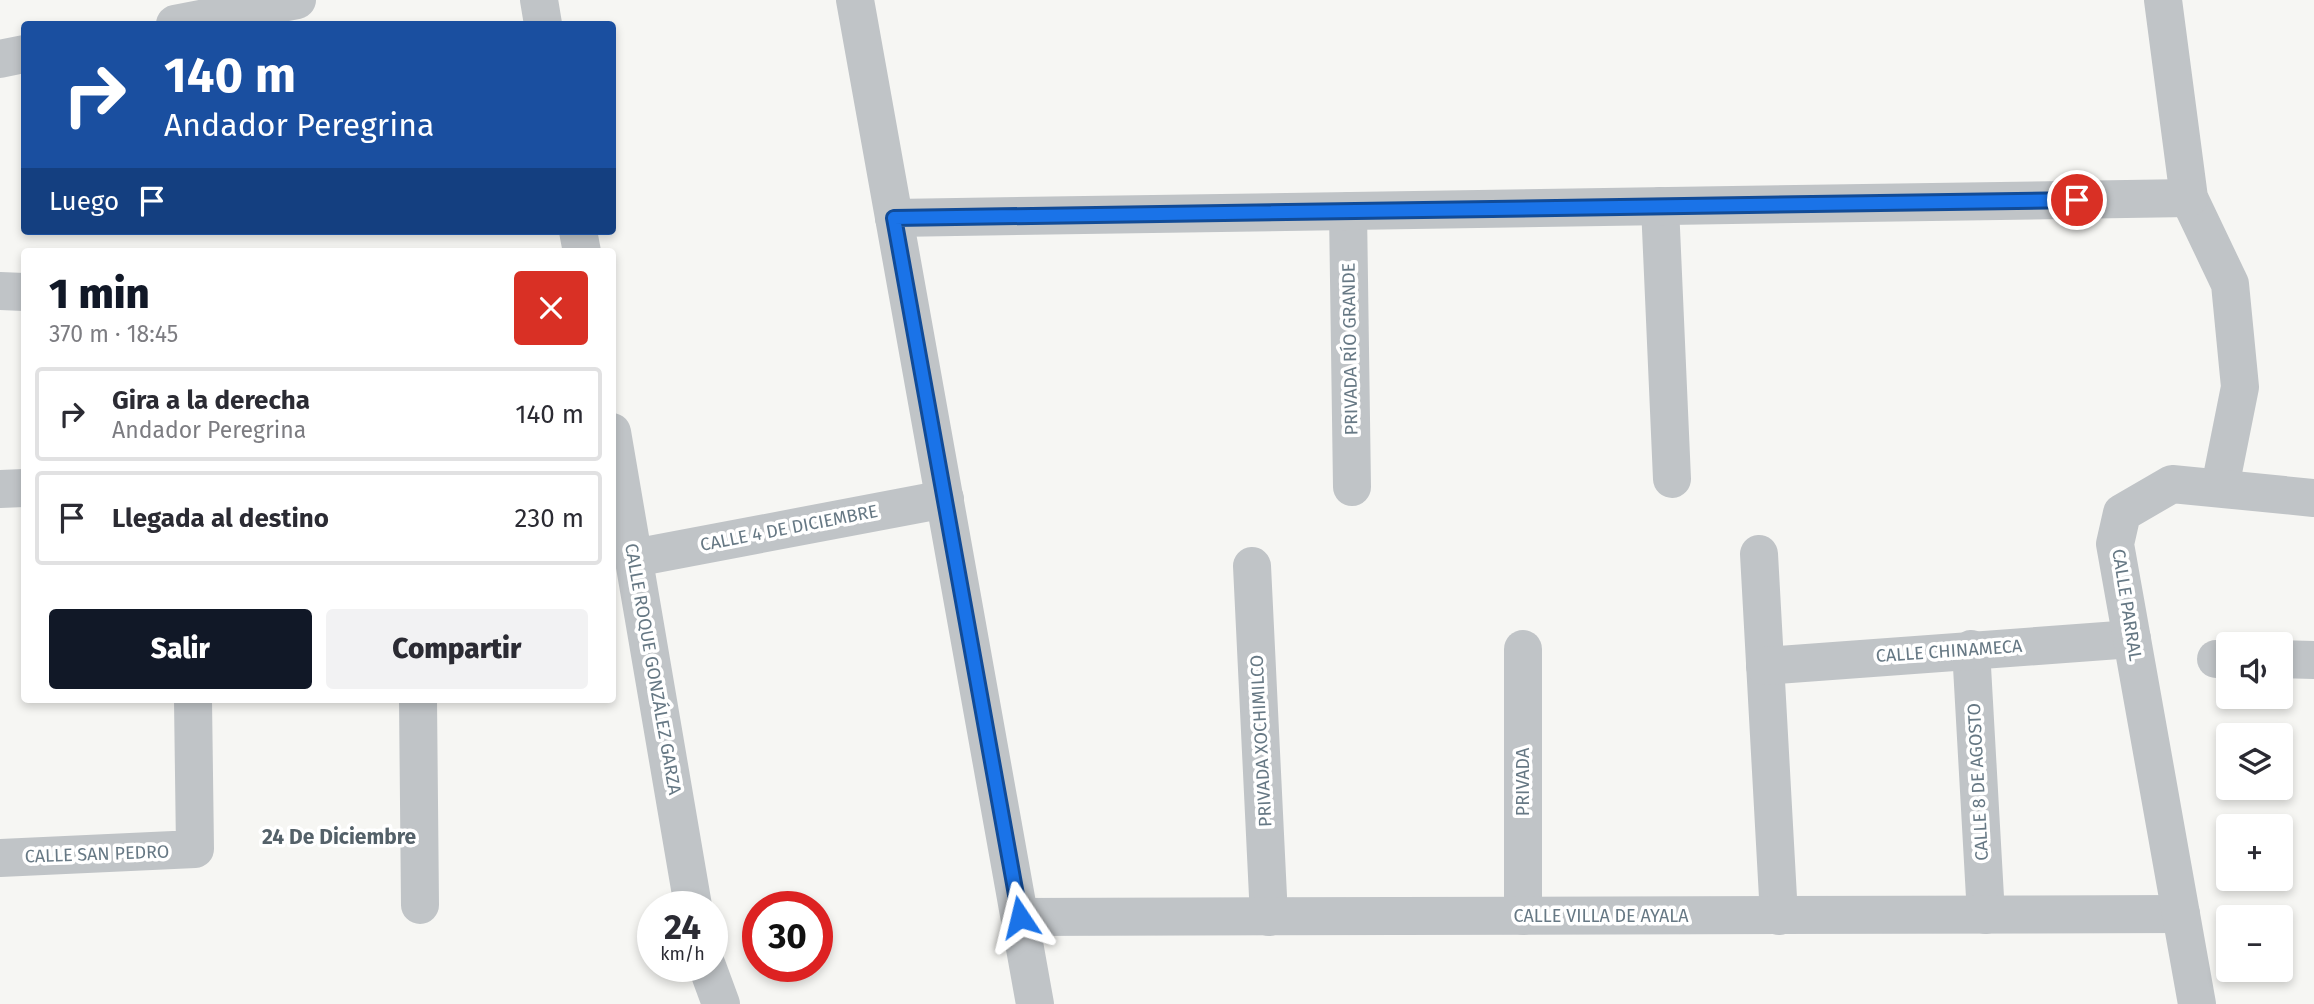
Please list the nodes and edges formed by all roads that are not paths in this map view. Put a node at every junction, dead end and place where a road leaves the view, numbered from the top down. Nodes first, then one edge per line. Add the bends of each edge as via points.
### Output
1 (297, 0) edge
2 (539, 0) edge
3 (855, 0) edge
4 (2162, 0) edge
5 (188, 15) edge
6 (542, 21) edge
7 (21, 55) edge
8 (0, 59) edge
9 (2189, 198) junction
10 (1660, 206) junction
11 (1348, 211) junction
12 (894, 218) junction
13 (0, 292) edge
14 (21, 292) edge
15 (616, 464) edge
16 (1672, 479) dead end
17 (1352, 487) dead end
18 (2220, 487) junction
19 (21, 488) edge
20 (0, 489) edge
21 (2314, 498) edge
22 (945, 499) junction
23 (1759, 554) dead end
24 (634, 558) junction
25 (1252, 566) dead end
26 (2132, 639) junction
27 (1523, 649) dead end
28 (1971, 649) junction
29 (2293, 659) edge
30 (2314, 660) edge
31 (1765, 666) junction
32 (193, 703) edge
33 (418, 703) edge
34 (0, 858) edge
35 (690, 891) edge
36 (420, 905) dead end
37 (2181, 914) junction
38 (1986, 915) junction
39 (1523, 916) junction
40 (1779, 916) junction
41 (1020, 917) junction
42 (1269, 917) junction
43 (713, 982) edge
44 (720, 1004) edge
45 (1035, 1004) edge
46 (2197, 1004) edge

1 - 5 street
2 - 6 street
3 - 12 street
4 - 9 street
7 - 8 street
9 - 10 street
9 - 18 street via 2230,284 2240,387
10 - 11 street
10 - 16 street
11 - 12 street
11 - 17 street, PRIVADA RÍO GRANDE
12 - 22 street
13 - 14 street
15 - 24 street, CALLE ROQUE GONZÁLEZ GARZA
18 - 21 street, CALLE PARRAL
18 - 26 street, CALLE PARRAL via 2172,484 2123,513 2115,544
19 - 20 street
22 - 24 street, CALLE 4 DE DICIEMBRE
22 - 41 street
23 - 31 street
24 - 35 street, CALLE ROQUE GONZÁLEZ GARZA
25 - 42 street, PRIVADA XOCHIMILCO
26 - 28 street, CALLE CHINAMECA
26 - 37 street, CALLE PARRAL
27 - 39 street, PRIVADA
28 - 31 street, CALLE CHINAMECA
28 - 38 street, CALLE 8 DE AGOSTO
29 - 30 street
31 - 40 street
32 - 34 street, CALLE SAN PEDRO via 195,849
33 - 36 street
37 - 38 street, CALLE VILLA DE AYALA
37 - 46 street, CALLE PARRAL
38 - 40 street, CALLE VILLA DE AYALA
39 - 40 street, CALLE VILLA DE AYALA
39 - 42 street, CALLE VILLA DE AYALA
41 - 42 street, CALLE VILLA DE AYALA
41 - 45 street
43 - 44 street

